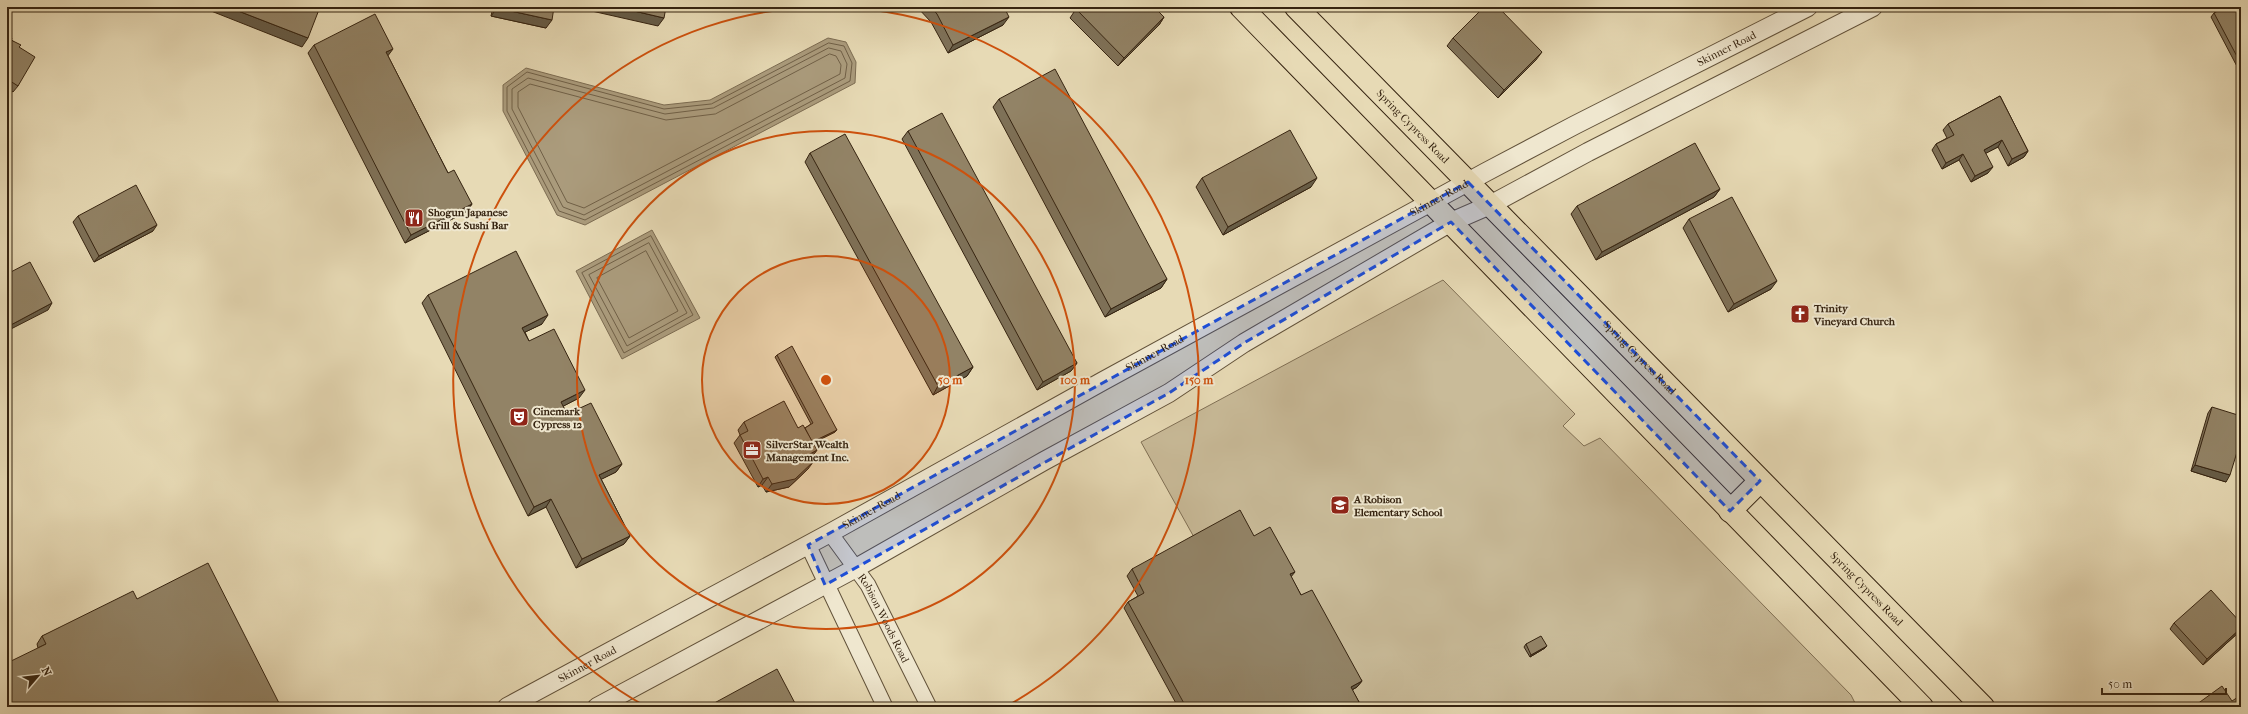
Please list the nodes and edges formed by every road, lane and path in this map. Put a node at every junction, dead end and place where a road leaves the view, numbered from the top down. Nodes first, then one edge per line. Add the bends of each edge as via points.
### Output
1 (1240, 7) edge
2 (1296, 7) edge
3 (1873, 7) edge
4 (1805, 8) edge
5 (1816, 36) junction
6 (1468, 182) junction
7 (1431, 202) junction
8 (1490, 206) junction
9 (1451, 222) junction
10 (1760, 481) junction
11 (1730, 511) junction
12 (830, 533) junction
13 (808, 545) junction
14 (856, 568) junction
15 (825, 585) junction
16 (507, 707) edge
17 (597, 707) edge
18 (885, 707) edge
19 (929, 707) edge
20 (1922, 707) edge
21 (1983, 707) edge

1 - 7 main road
2 - 6 main road, Spring Cypress Road
3 - 5 street
4 - 5 street
4 - 6 street, Skinner Road
5 - 8 street via 1588,152
6 - 7 street, Skinner Road
6 - 8 main road, Spring Cypress Road
7 - 9 main road
7 - 12 street, Skinner Road
8 - 9 street
8 - 10 main road, Spring Cypress Road
9 - 11 main road
9 - 14 street via 1244,343 1169,393
10 - 11 main road
10 - 21 main road, Spring Cypress Road
11 - 20 main road
12 - 13 street, Skinner Road
12 - 14 street, Robison Woods Road
13 - 15 street
13 - 16 street, Skinner Road
14 - 15 street
14 - 19 street, Robison Woods Road via 868,585
15 - 17 street
15 - 18 street

